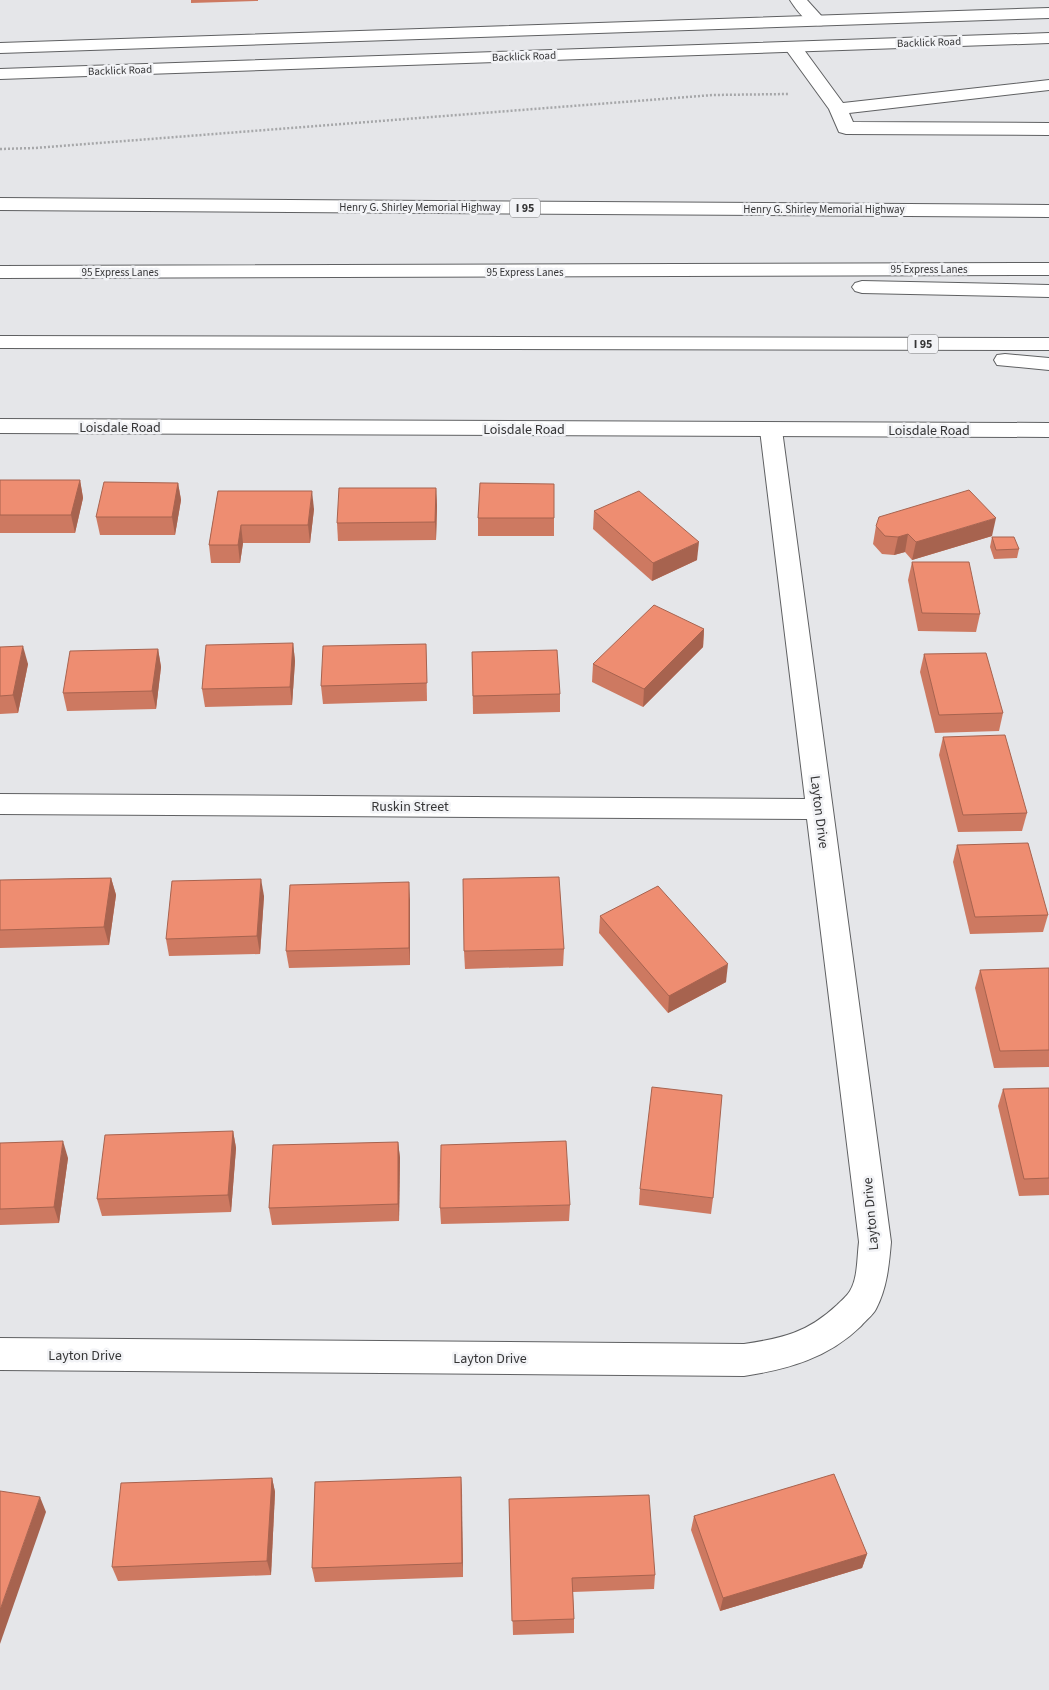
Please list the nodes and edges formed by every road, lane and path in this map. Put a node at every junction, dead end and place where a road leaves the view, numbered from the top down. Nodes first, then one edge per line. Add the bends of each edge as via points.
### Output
1 (798, 0) edge
2 (1049, 13) edge
3 (817, 21) junction
4 (1049, 38) edge
5 (793, 46) junction
6 (0, 48) edge
7 (0, 74) edge
8 (1049, 85) edge
9 (833, 102) junction
10 (1049, 129) edge
11 (0, 149) edge
12 (0, 204) edge
13 (1049, 211) edge
14 (1049, 269) edge
15 (0, 272) edge
16 (632, 272) junction
17 (1049, 292) edge
18 (0, 342) edge
19 (797, 344) junction
20 (1049, 344) edge
21 (1049, 364) edge
22 (0, 426) edge
23 (771, 430) junction
24 (1049, 430) edge
25 (0, 804) edge
26 (819, 809) junction
27 (0, 1354) edge

1 - 3 main road
2 - 3 main road, Backlick Road
3 - 6 main road, Backlick Road
4 - 5 main road, Backlick Road
5 - 7 main road, Backlick Road
5 - 9 main road
8 - 9 main road
9 - 10 main road via 846,128
9 - 11 path via 713,95
12 - 13 main road, Henry G. Shirley Memorial Highway / I 95
14 - 16 main road, 95 Express Lanes
15 - 16 main road, 95 Express Lanes
16 - 17 main road via 870,288
18 - 19 main road, I 95
19 - 20 main road, I 95
19 - 21 main road
22 - 23 main road, Loisdale Road
23 - 24 main road, Loisdale Road
23 - 26 main road, Layton Drive
25 - 26 main road, Ruskin Street
26 - 27 main road, Layton Drive via 875,1242 873,1271 863,1300 823,1338 790,1353 744,1360

